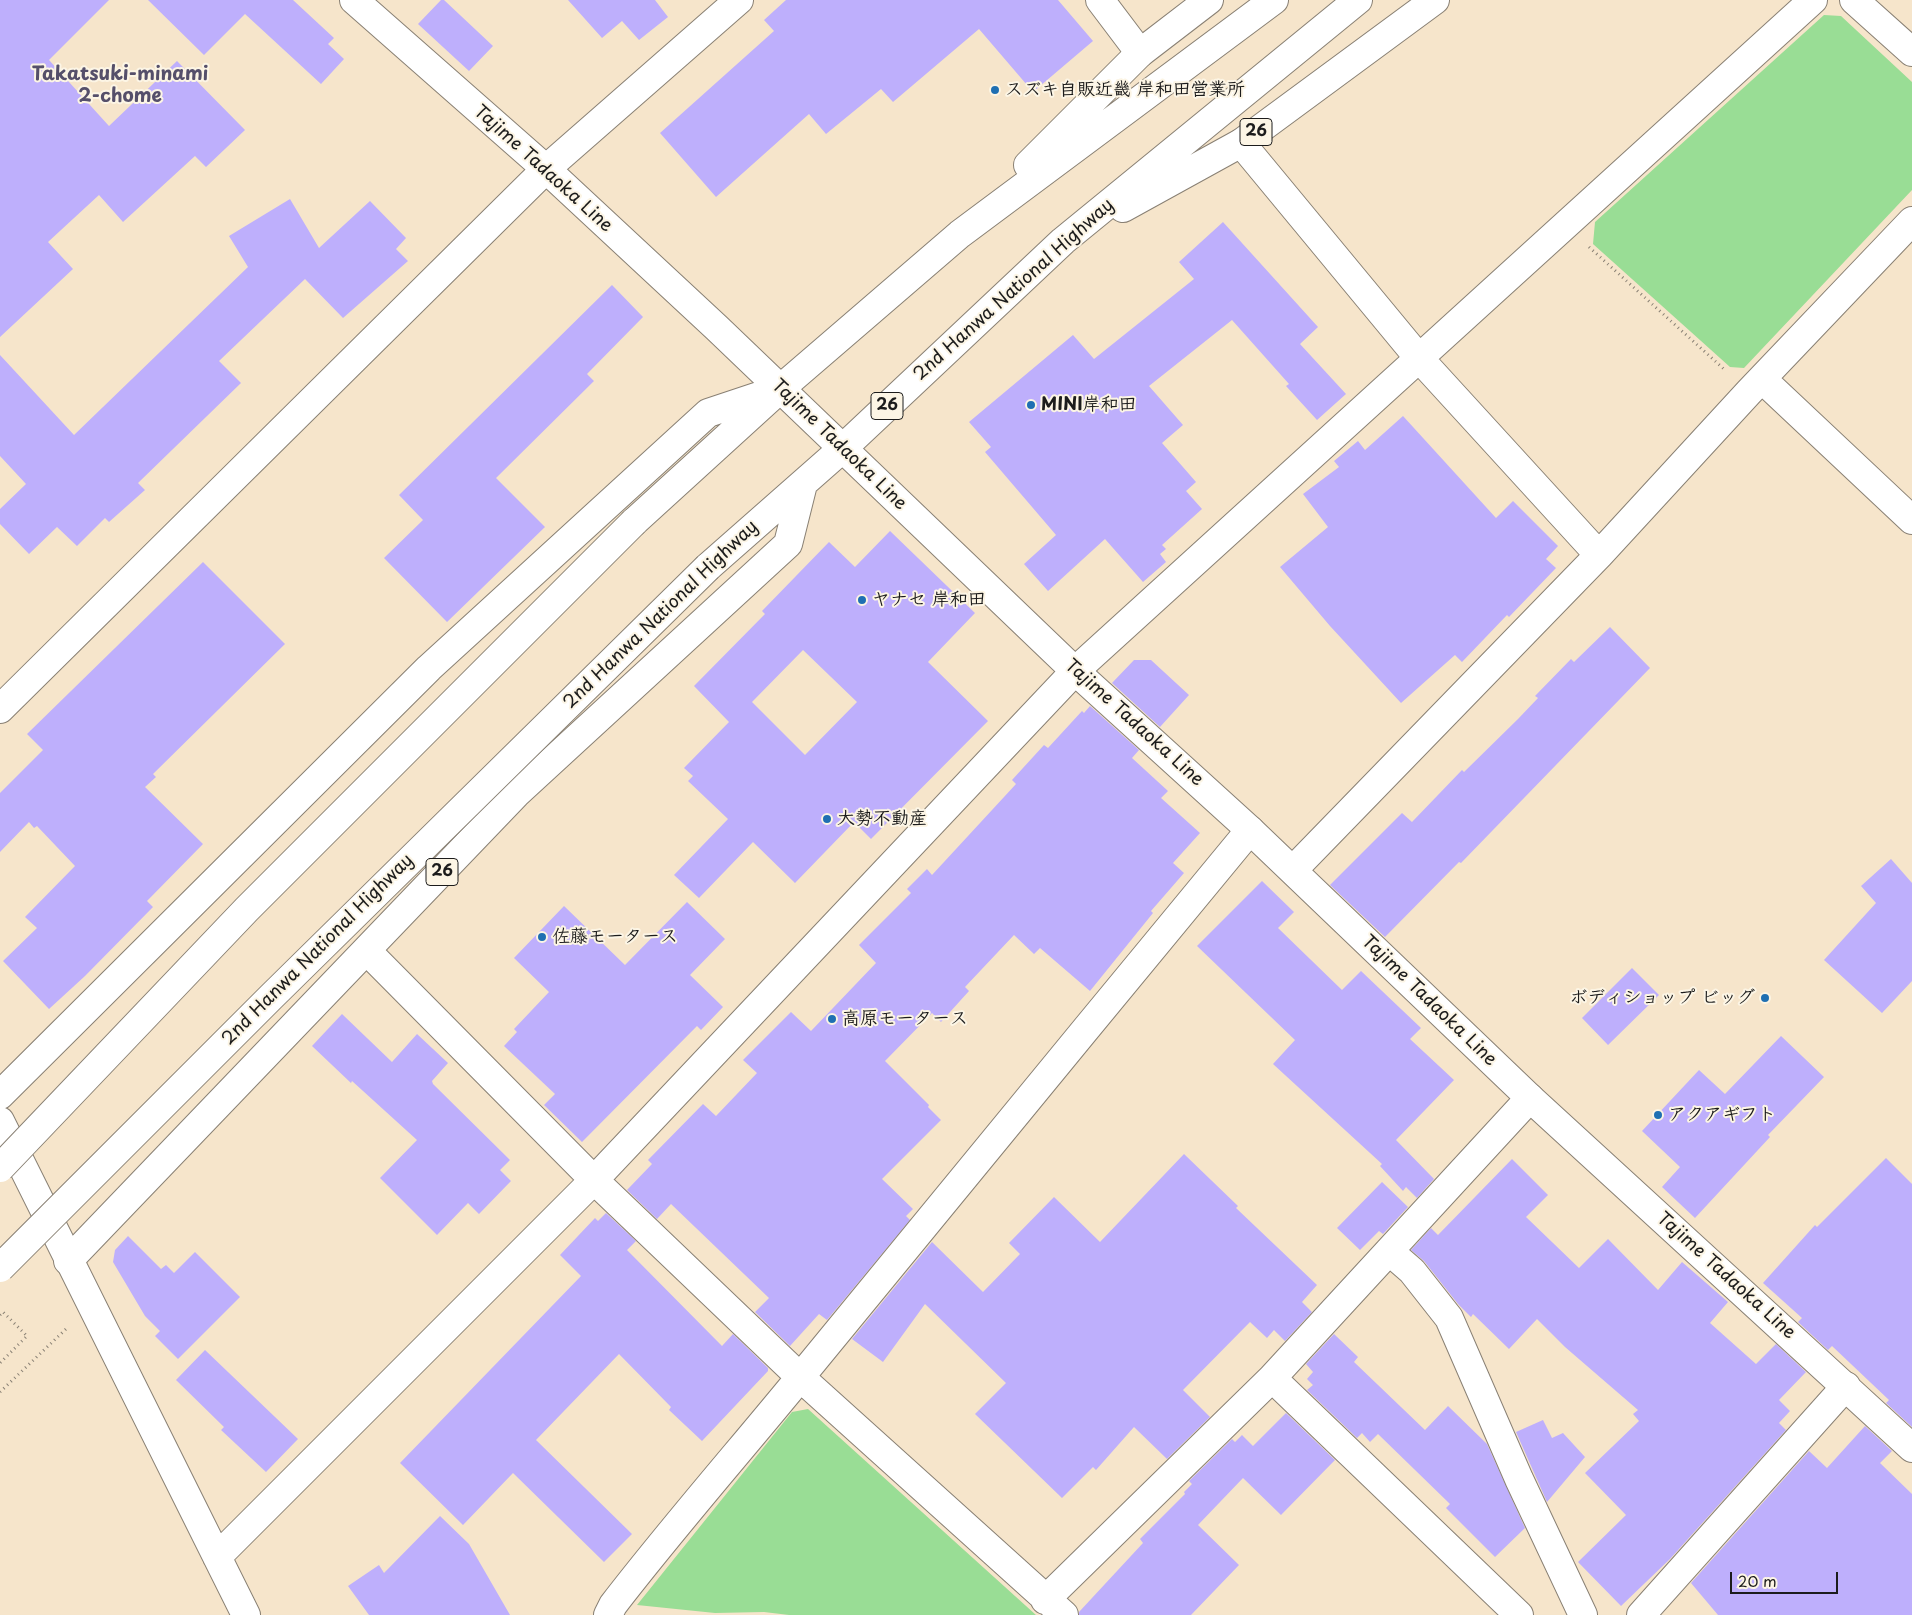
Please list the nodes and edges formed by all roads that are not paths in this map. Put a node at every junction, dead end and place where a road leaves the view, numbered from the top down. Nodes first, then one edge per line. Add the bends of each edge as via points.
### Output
1 (354, 0) edge
2 (739, 0) edge
3 (1100, 0) edge
4 (1209, 0) edge
5 (1274, 0) edge
6 (1358, 0) edge
7 (1435, 0) edge
8 (1813, 0) edge
9 (1854, 0) edge
10 (1912, 52) edge
11 (1140, 53) junction
12 (1241, 143) junction
13 (546, 169) junction
14 (1912, 221) edge
15 (960, 234) junction
16 (1063, 241) junction
17 (1418, 357) junction
18 (1756, 385) junction
19 (780, 389) junction
20 (842, 449) junction
21 (802, 484) junction
22 (1912, 520) edge
23 (1600, 555) junction
24 (1075, 671) junction
25 (0, 709) edge
26 (1250, 830) junction
27 (1293, 870) junction
28 (367, 951) junction
29 (0, 1095) edge
30 (1530, 1098) junction
31 (0, 1121) edge
32 (0, 1168) edge
33 (594, 1180) junction
34 (1388, 1251) junction
35 (68, 1262) junction
36 (0, 1268) edge
37 (800, 1377) junction
38 (1272, 1378) junction
39 (1846, 1386) junction
40 (1912, 1448) edge
41 (218, 1557) junction
42 (1054, 1607) edge
43 (246, 1615) edge
44 (608, 1615) edge
45 (1518, 1615) edge
46 (1583, 1615) edge
47 (1641, 1615) edge

1 - 13 main road, Tajime Tadaoka Line
2 - 13 main road
3 - 11 main road
4 - 11 main road
5 - 15 main road
6 - 16 main road, 2nd Hanwa National Highway / 26
7 - 12 main road, 26
8 - 17 main road
9 - 10 main road
11 - 15 main road
12 - 16 main road, 26
12 - 17 main road
13 - 19 main road, Tajime Tadaoka Line
13 - 25 main road
14 - 18 main road
15 - 19 main road
16 - 20 main road, 2nd Hanwa National Highway / 26
17 - 23 main road
17 - 24 main road
18 - 22 main road
18 - 23 main road
19 - 20 main road, Tajime Tadaoka Line
19 - 29 main road via 708,413 429,668
19 - 32 main road, bridge via 634,522 247,909
20 - 21 main road, 2nd Hanwa National Highway / 26
20 - 24 main road, Tajime Tadaoka Line
21 - 28 main road, 26 via 788,544 516,794
21 - 36 main road, 2nd Hanwa National Highway / 26, bridge via 708,567 270,997
23 - 27 main road
24 - 26 main road, Tajime Tadaoka Line
24 - 33 main road
26 - 27 main road, Tajime Tadaoka Line
26 - 37 main road
27 - 30 main road, Tajime Tadaoka Line
28 - 33 main road
28 - 35 main road, 26
30 - 34 main road
30 - 39 main road, Tajime Tadaoka Line
31 - 35 main road
33 - 37 main road
33 - 41 main road
34 - 38 main road
34 - 46 main road via 1412,1271 1449,1318
35 - 41 main road
37 - 42 main road
37 - 44 main road via 673,1528
38 - 42 main road
38 - 45 main road
39 - 40 main road, Tajime Tadaoka Line
39 - 47 main road
41 - 43 main road

